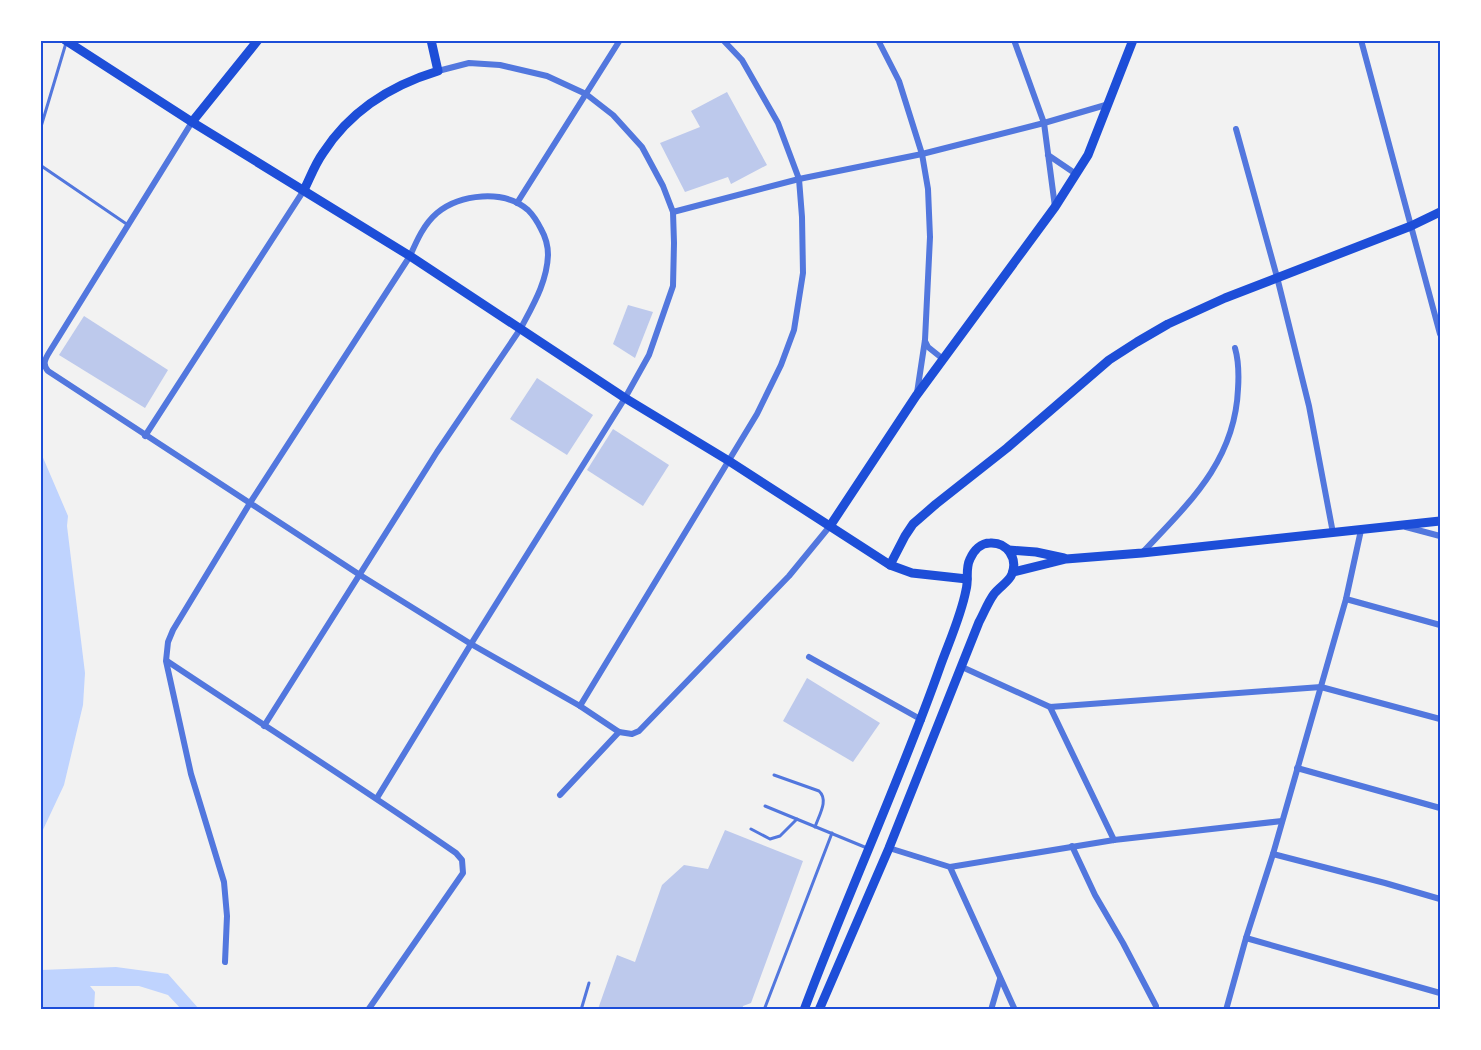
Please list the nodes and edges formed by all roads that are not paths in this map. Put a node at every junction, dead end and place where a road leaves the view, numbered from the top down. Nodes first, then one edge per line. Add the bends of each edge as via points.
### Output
1 (258, 40) edge
2 (431, 40) edge
3 (620, 40) edge
4 (723, 40) edge
5 (878, 40) edge
6 (1014, 40) edge
7 (1133, 40) edge
8 (1361, 40) edge
9 (66, 41) edge
10 (438, 71) junction
11 (586, 94) junction
12 (1109, 104) junction
13 (192, 122) junction
14 (1044, 123) junction
15 (1236, 129) dead end
16 (40, 130) edge
17 (922, 154) junction
18 (1048, 154) junction
19 (40, 165) edge
20 (1076, 174) junction
21 (799, 178) junction
22 (304, 190) junction
23 (517, 203) junction
24 (1055, 207) junction
25 (673, 212) junction
26 (1440, 212) edge
27 (129, 225) junction
28 (1411, 226) junction
29 (411, 256) junction
30 (1277, 277) junction
31 (521, 328) junction
32 (1440, 334) edge
33 (925, 340) junction
34 (1235, 348) dead end
35 (943, 359) junction
36 (916, 396) junction
37 (625, 398) junction
38 (145, 435) junction
39 (729, 461) junction
40 (250, 503) junction
41 (1440, 521) edge
42 (830, 526) junction
43 (1402, 526) junction
44 (1361, 530) junction
45 (1333, 533) junction
46 (1440, 536) edge
47 (1009, 550) junction
48 (1143, 553) junction
49 (1066, 559) junction
50 (890, 565) junction
51 (1013, 572) junction
52 (360, 575) junction
53 (967, 579) junction
54 (1346, 599) junction
55 (1440, 625) edge
56 (471, 644) junction
57 (809, 657) dead end
58 (166, 661) junction
59 (962, 666) junction
60 (1321, 687) junction
61 (580, 706) junction
62 (1050, 707) junction
63 (1440, 719) edge
64 (922, 720) junction
65 (264, 726) junction
66 (619, 732) junction
67 (1297, 768) junction
68 (774, 775) dead end
69 (560, 795) dead end
70 (377, 798) junction
71 (765, 806) dead end
72 (1440, 808) edge
73 (797, 819) junction
74 (1282, 821) junction
75 (815, 826) junction
76 (751, 829) dead end
77 (832, 834) junction
78 (1114, 840) junction
79 (1072, 846) junction
80 (889, 848) junction
81 (869, 849) junction
82 (1274, 854) junction
83 (950, 867) junction
84 (1440, 899) edge
85 (1246, 938) junction
86 (225, 962) dead end
87 (1000, 979) junction
88 (589, 983) dead end
89 (1440, 993) edge
90 (1156, 1006) dead end
91 (368, 1010) edge
92 (581, 1010) edge
93 (764, 1010) edge
94 (804, 1010) edge
95 (819, 1010) edge
96 (991, 1010) edge
97 (1015, 1010) edge
98 (1226, 1010) edge

1 - 13 main road
2 - 10 main road
3 - 11 street
4 - 21 street via 742,60 778,123
5 - 17 street via 899,81
6 - 14 street
7 - 12 main road
8 - 28 street
9 - 13 main road
9 - 16 lane
10 - 11 street via 469,63 500,64 547,76
10 - 22 main road via 400,86 364,107 336,134
11 - 23 street
11 - 25 street via 613,115 642,147
12 - 14 street
12 - 20 main road
13 - 22 main road
13 - 27 street
14 - 17 street
14 - 18 street
15 - 30 street
17 - 21 street
17 - 33 street via 930,237
18 - 20 street
18 - 24 street
19 - 27 lane
20 - 24 main road
21 - 25 street
21 - 39 street via 803,273 794,330 782,365
22 - 29 main road
22 - 38 street
23 - 29 street via 494,197 454,202 426,225
23 - 31 street via 538,223 548,254 545,277
24 - 35 main road
25 - 37 street via 673,286 649,355
26 - 28 main road
27 - 38 street via 44,365
28 - 30 main road
28 - 32 street
29 - 31 main road
29 - 40 street
30 - 45 street via 1309,406
30 - 50 main road via 1168,324 1109,360 914,524
31 - 37 main road
31 - 52 street
33 - 35 street
33 - 36 street
34 - 48 street via 1239,368 1237,407 1227,445 1194,497
35 - 36 main road
36 - 42 main road
37 - 39 main road
37 - 56 street
38 - 40 street
39 - 42 main road
39 - 61 street
40 - 52 street
40 - 58 street via 173,630
41 - 43 main road
42 - 50 main road
42 - 66 street via 789,576 639,731
43 - 44 main road
43 - 46 street
44 - 45 main road
44 - 54 street
45 - 48 main road
47 - 49 main road
47 - 51 main road
47 - 53 main road via 995,543 979,546 969,560
48 - 49 main road
49 - 51 main road
50 - 53 main road via 912,573
51 - 59 main road via 994,593
52 - 56 street
52 - 65 street
53 - 64 main road via 962,608
54 - 55 street
54 - 60 street
56 - 61 street
56 - 70 street
57 - 64 street
58 - 65 street
58 - 86 street via 191,774 224,882
59 - 62 street
59 - 80 main road
60 - 62 street
60 - 63 street
60 - 67 street
61 - 66 street
62 - 78 street
64 - 81 main road
65 - 70 street
66 - 69 street
67 - 72 street
67 - 74 street
68 - 75 lane via 823,794 825,799
70 - 91 street via 456,852 462,860 463,873
71 - 73 lane
73 - 75 lane
73 - 76 lane via 780,836 770,839
74 - 78 street
74 - 82 street
75 - 77 lane
77 - 81 lane
77 - 93 lane
78 - 79 street
79 - 83 street
79 - 90 street
80 - 83 street
80 - 95 main road
81 - 94 main road
82 - 84 street
82 - 85 street
83 - 87 street
85 - 89 street
85 - 98 street
87 - 96 street
87 - 97 street
88 - 92 lane

